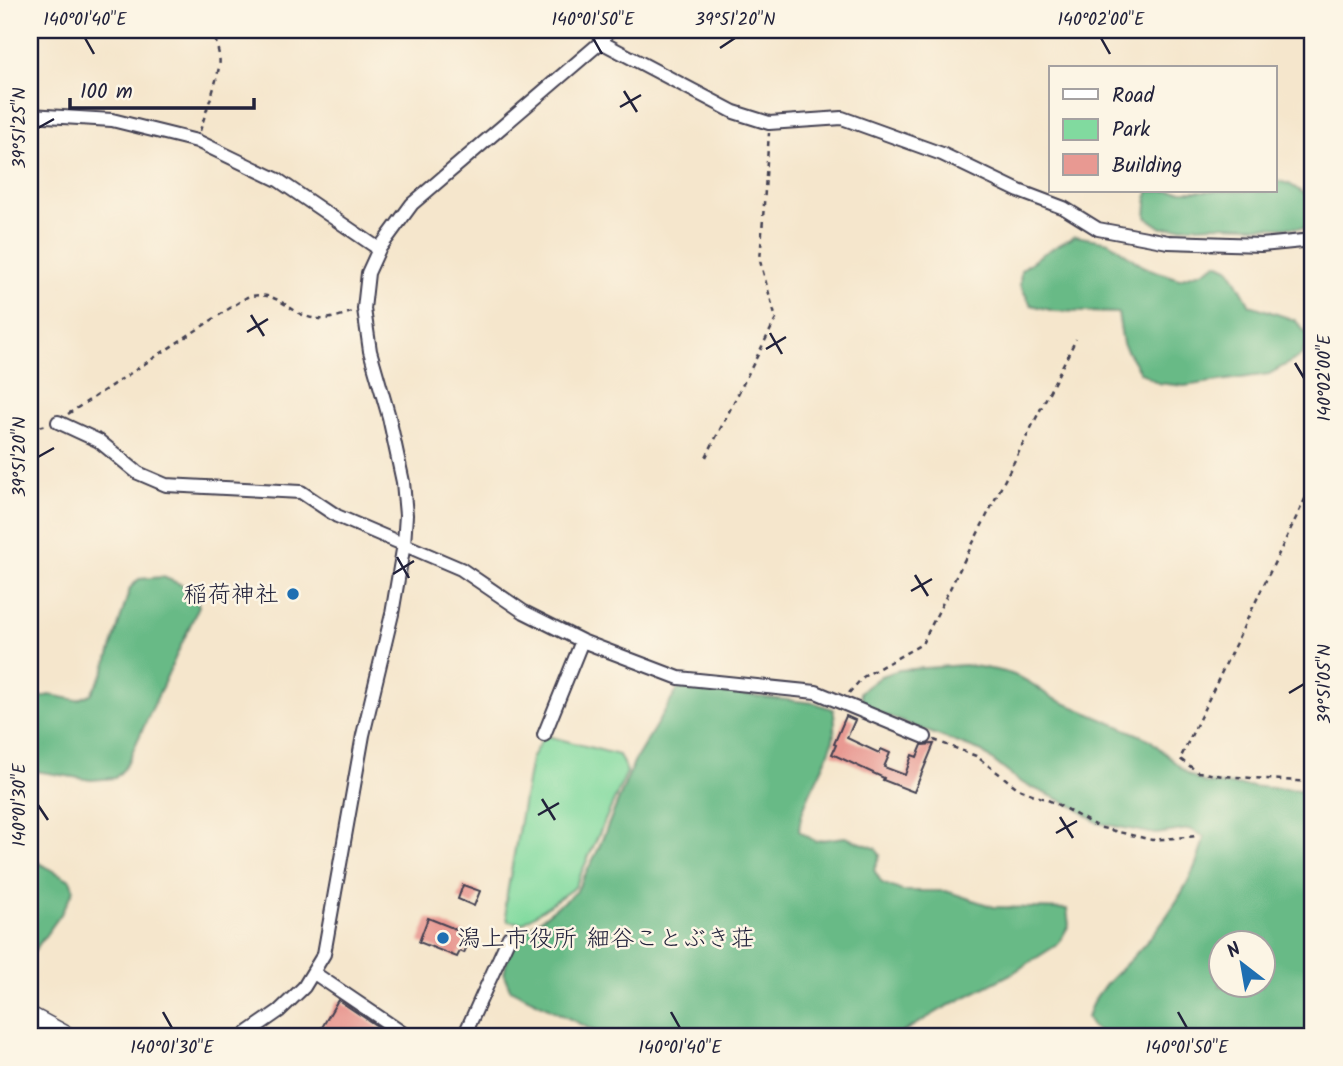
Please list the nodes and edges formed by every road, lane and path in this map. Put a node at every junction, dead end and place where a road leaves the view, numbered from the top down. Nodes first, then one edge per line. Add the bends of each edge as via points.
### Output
1 (216, 30) edge
2 (609, 30) edge
3 (601, 42) junction
4 (30, 115) edge
5 (769, 123) junction
6 (197, 141) junction
7 (1313, 240) edge
8 (379, 248) junction
9 (364, 309) junction
10 (1076, 339) dead end
11 (58, 422) junction
12 (30, 425) edge
13 (706, 457) dead end
14 (1313, 496) edge
15 (404, 544) junction
16 (582, 641) junction
17 (840, 703) junction
18 (544, 735) dead end
19 (925, 737) joint
20 (1313, 782) edge
21 (1197, 836) dead end
22 (509, 937) dead end
23 (314, 973) junction
24 (30, 1015) edge
25 (65, 1035) edge
26 (243, 1036) edge
27 (407, 1036) edge
28 (464, 1036) edge

1 - 6 path via 220,66
2 - 3 street
3 - 5 street via 734,112
3 - 8 street via 412,204
4 - 6 street via 113,120
5 - 7 street via 842,118 942,154 1064,208 1098,229 1168,242 1261,245
5 - 13 path via 760,261 776,319
6 - 8 street via 278,180
8 - 9 street via 368,273
9 - 11 path via 318,319 271,296 247,297
9 - 15 street via 370,351 404,482
10 - 17 path via 922,644 863,677
11 - 12 path
11 - 15 street via 99,441 138,473 166,485 301,492 337,516
14 - 20 path via 1307,495 1180,759 1198,772
15 - 16 street via 461,569 524,612
15 - 23 street via 363,735 324,954
16 - 17 street via 679,678 816,692
16 - 18 street
17 - 19 street
19 - 21 path via 976,756 1019,789 1098,827 1152,840
22 - 28 street
23 - 26 street via 279,1011
23 - 27 street
24 - 25 street

